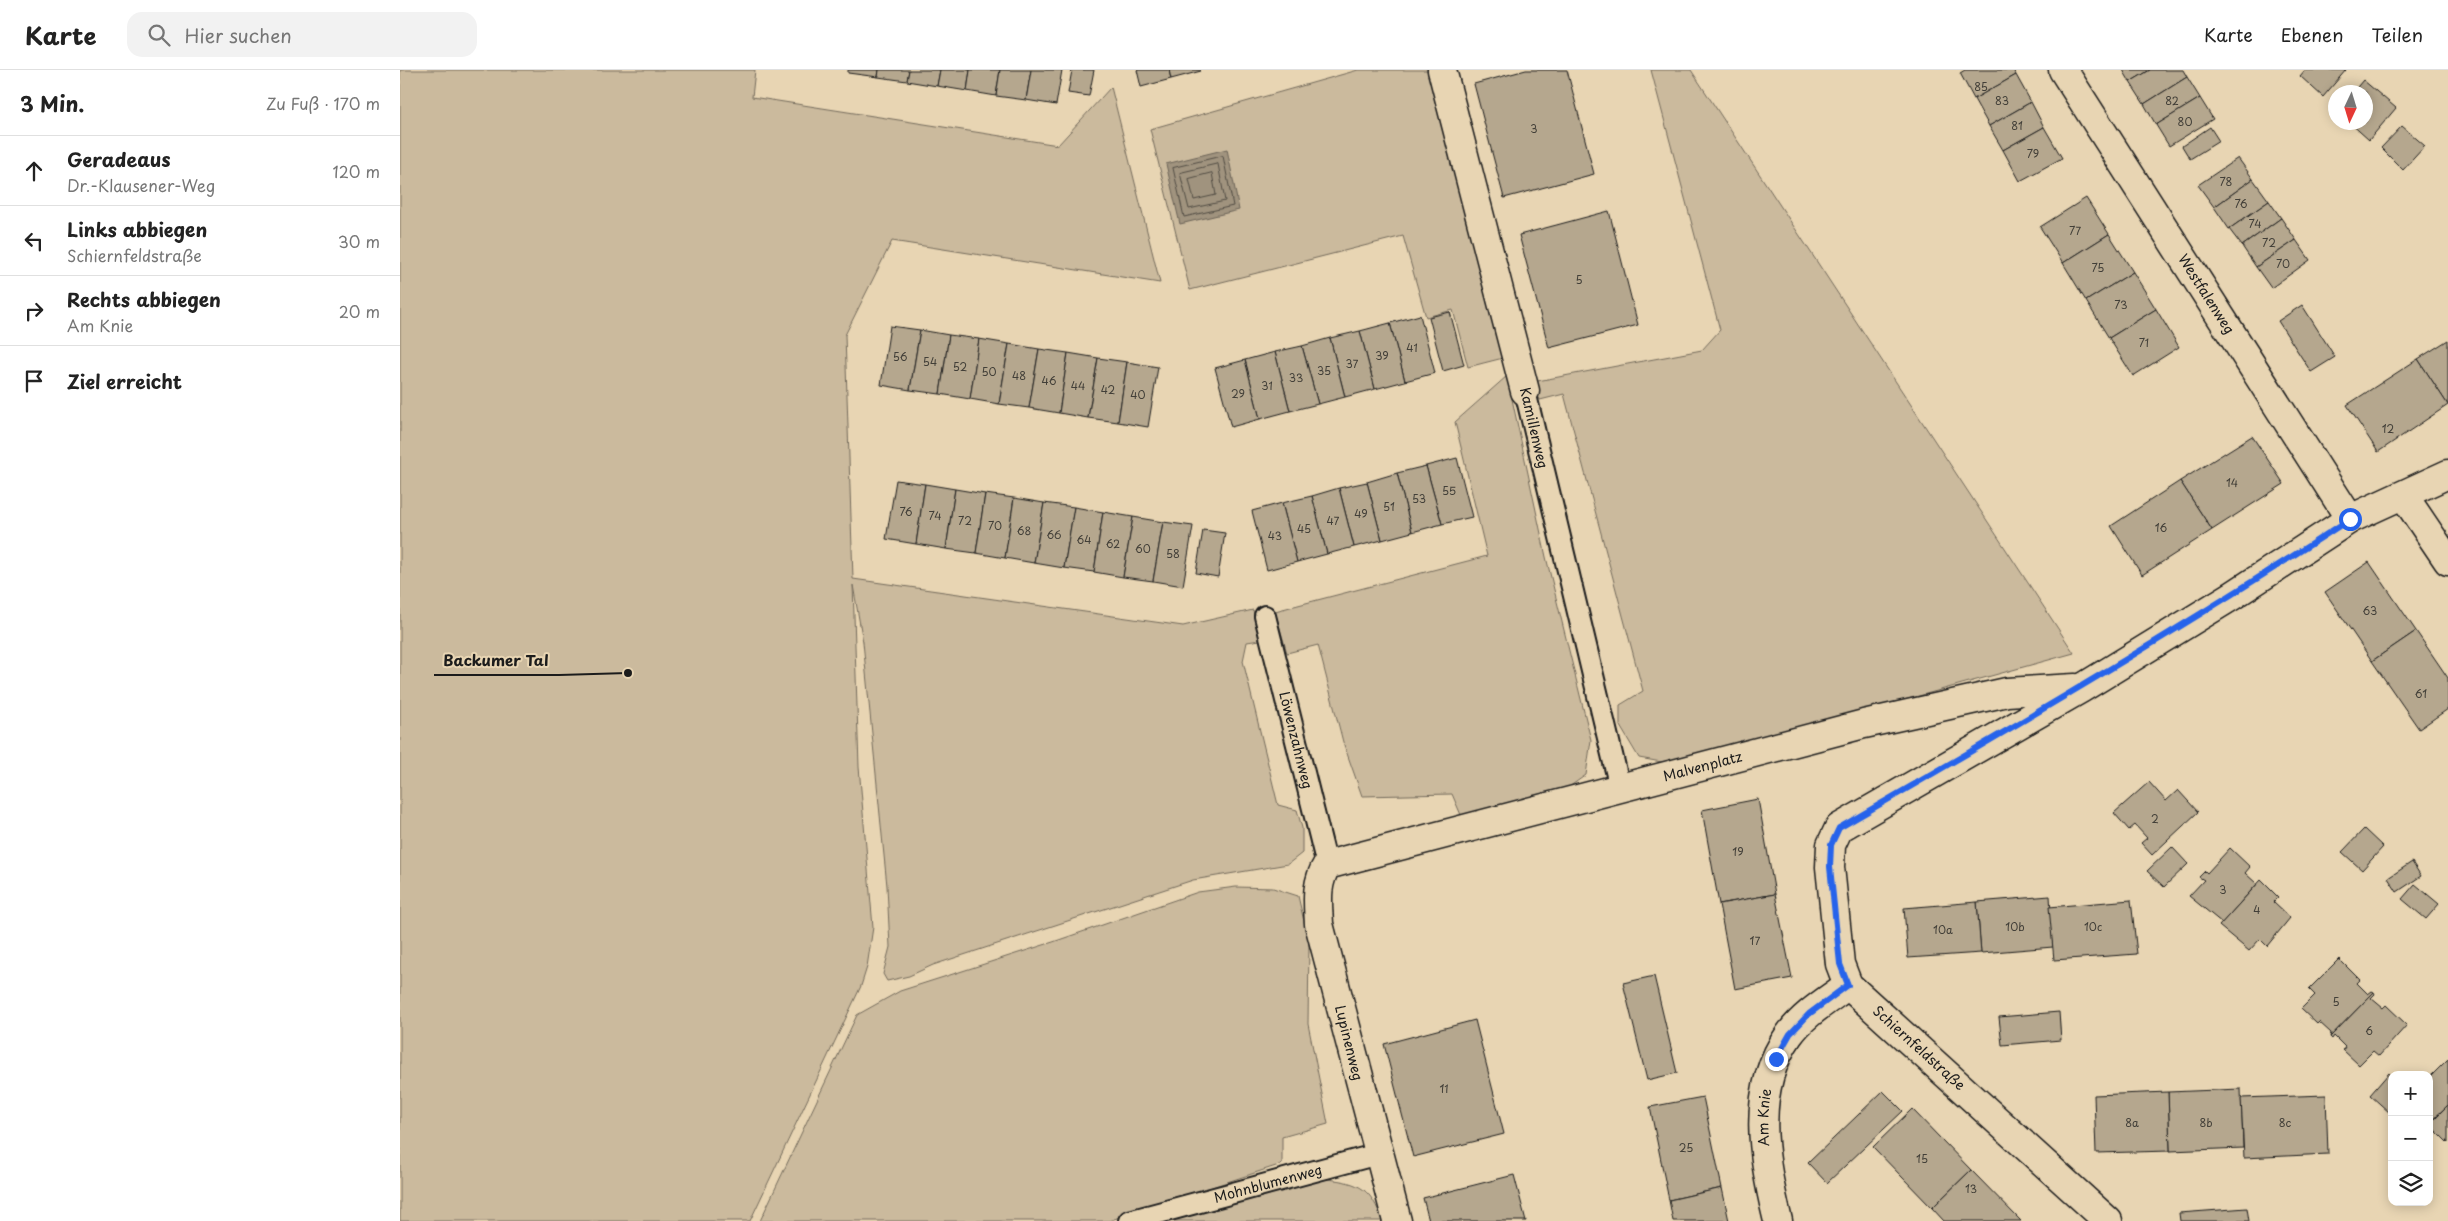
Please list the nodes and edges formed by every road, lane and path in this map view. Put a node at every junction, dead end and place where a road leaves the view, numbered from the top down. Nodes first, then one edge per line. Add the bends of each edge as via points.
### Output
1 (1442, 70) edge
2 (2063, 70) edge
3 (1525, 391) joint
4 (2448, 474) edge
5 (2404, 496) junction
6 (2350, 519) junction
7 (2448, 561) edge
8 (1265, 616) dead end
9 (2082, 688) junction
10 (1620, 788) junction
11 (1327, 865) junction
12 (1848, 985) junction
13 (1378, 1154) junction
14 (1129, 1221) edge
15 (1397, 1221) edge
16 (1778, 1221) edge
17 (2108, 1221) edge

1 - 3 street, Kamillenweg
2 - 6 street, Westfalenweg
3 - 10 lane, Kamillenweg
4 - 5 street
5 - 6 street
5 - 7 street
6 - 9 street
8 - 11 lane, Löwenzahnweg
9 - 10 street, Malvenplatz via 2007,692 1864,724
9 - 12 street, Schiernfeldstraße via 1839,828 1831,845 1830,867 1840,964
10 - 11 street, Malvenplatz
11 - 13 street, Lupinenweg via 1317,892 1319,924
12 - 16 street, Am Knie via 1809,1014 1790,1034 1768,1080 1762,1123
12 - 17 street, Schiernfeldstraße
13 - 14 lane, Mohnblumenweg
13 - 15 street, Lupinenweg

